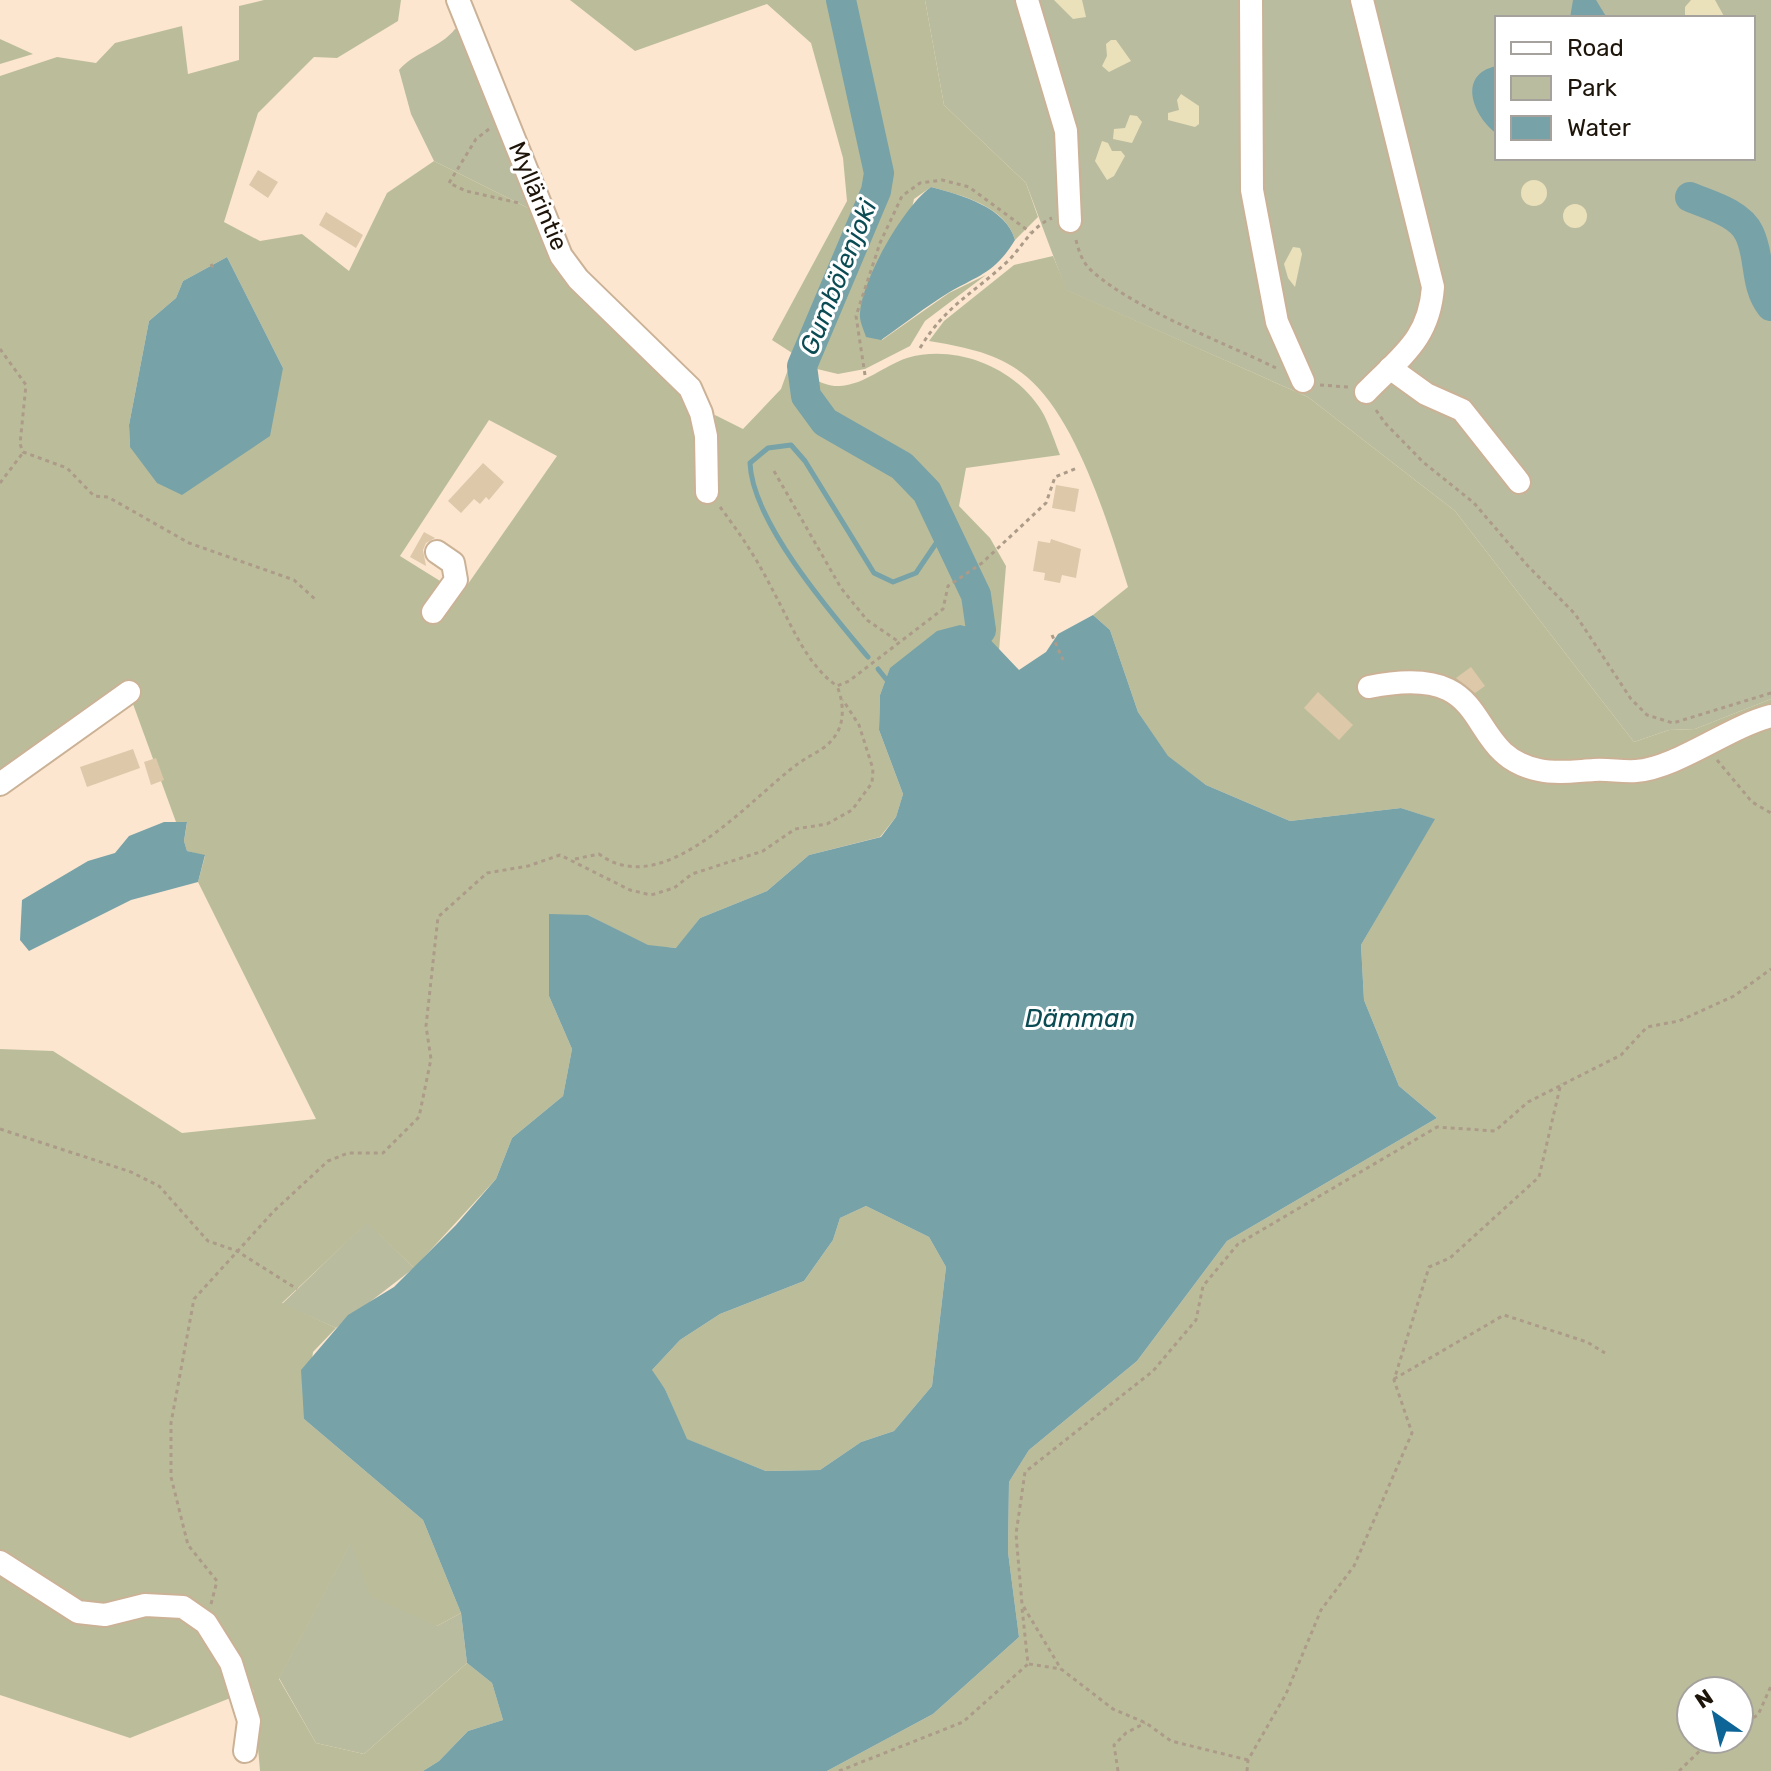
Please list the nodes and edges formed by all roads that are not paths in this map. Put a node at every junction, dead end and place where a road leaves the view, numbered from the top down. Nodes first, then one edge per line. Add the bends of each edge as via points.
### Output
1 (458, 0) edge
2 (1027, 0) edge
3 (1251, 0) edge
4 (1362, 0) edge
5 (1070, 221) road end
6 (1390, 368) junction
7 (1303, 381) road end
8 (1366, 392) road end
9 (1519, 482) dead end
10 (707, 492) road end
11 (437, 552) dead end
12 (433, 612) dead end
13 (1369, 687) dead end
14 (129, 692) dead end
15 (1771, 716) edge
16 (0, 784) edge
17 (0, 1562) edge
18 (245, 1751) dead end

1 - 10 street, Myllärintie via 561,256 690,388 706,436
2 - 5 street via 1066,131
3 - 7 street via 1252,190 1277,322
4 - 6 street via 1433,287 1422,334
6 - 8 street
6 - 9 street via 1426,394 1462,410
11 - 12 street via 453,563 456,580
13 - 15 street via 1395,682 1449,688 1464,699 1504,752 1518,764 1541,771 1636,771
14 - 16 street
17 - 18 street via 78,1612 105,1615 145,1605 183,1607 206,1623 231,1663 249,1721

